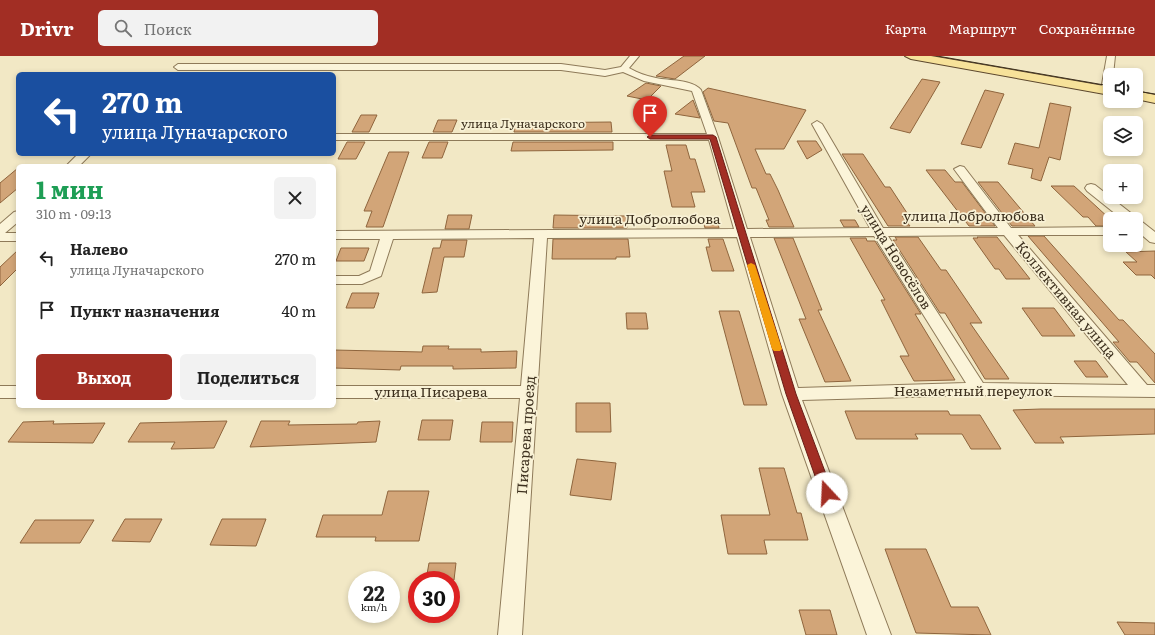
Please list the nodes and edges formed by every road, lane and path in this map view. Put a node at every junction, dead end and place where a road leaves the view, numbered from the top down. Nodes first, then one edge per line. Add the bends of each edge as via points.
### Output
1 (191, 56) edge
2 (635, 56) edge
3 (911, 56) edge
4 (1111, 56) edge
5 (1110, 68) edge
6 (624, 69) junction
7 (174, 71) edge
8 (1103, 89) edge
9 (1143, 96) edge
10 (1155, 99) edge
11 (817, 124) dead end
12 (336, 137) edge
13 (713, 137) junction
14 (83, 156) edge
15 (74, 164) edge
16 (960, 169) dead end
17 (1091, 188) dead end
18 (1121, 212) edge
19 (16, 217) edge
20 (0, 231) edge
21 (1103, 231) edge
22 (1008, 232) junction
23 (879, 233) junction
24 (741, 234) junction
25 (388, 235) junction
26 (541, 235) junction
27 (336, 236) edge
28 (0, 237) edge
29 (16, 237) edge
30 (336, 280) edge
31 (978, 389) junction
32 (1149, 391) edge
33 (0, 392) edge
34 (16, 392) edge
35 (336, 392) edge
36 (529, 392) junction
37 (791, 394) junction
38 (510, 635) edge
39 (879, 635) edge

1 - 7 street
2 - 6 street
3 - 8 main road
4 - 5 street
6 - 7 street via 605,73 561,67
6 - 13 street via 641,77 696,90
9 - 10 main road
11 - 23 street, улица Новосёлов
12 - 13 street, улица Луначарского
13 - 24 street
14 - 15 street
16 - 22 street, Коллективная улица
17 - 18 street
19 - 20 street
21 - 22 street, улица Добролюбова
22 - 23 street, улица Добролюбова
22 - 32 street, Коллективная улица
23 - 24 street, улица Добролюбова
23 - 31 street, улица Новосёлов
24 - 26 street, улица Добролюбова
24 - 37 street
25 - 26 street, улица Добролюбова
25 - 27 street, улица Добролюбова
25 - 30 street via 376,273 362,280
26 - 36 street, Писарева проезд
28 - 29 street
31 - 32 street, Незаметный переулок
31 - 37 street, Незаметный переулок
33 - 34 street
35 - 36 street, улица Писарева
36 - 38 street, Писарева проезд
37 - 39 street

